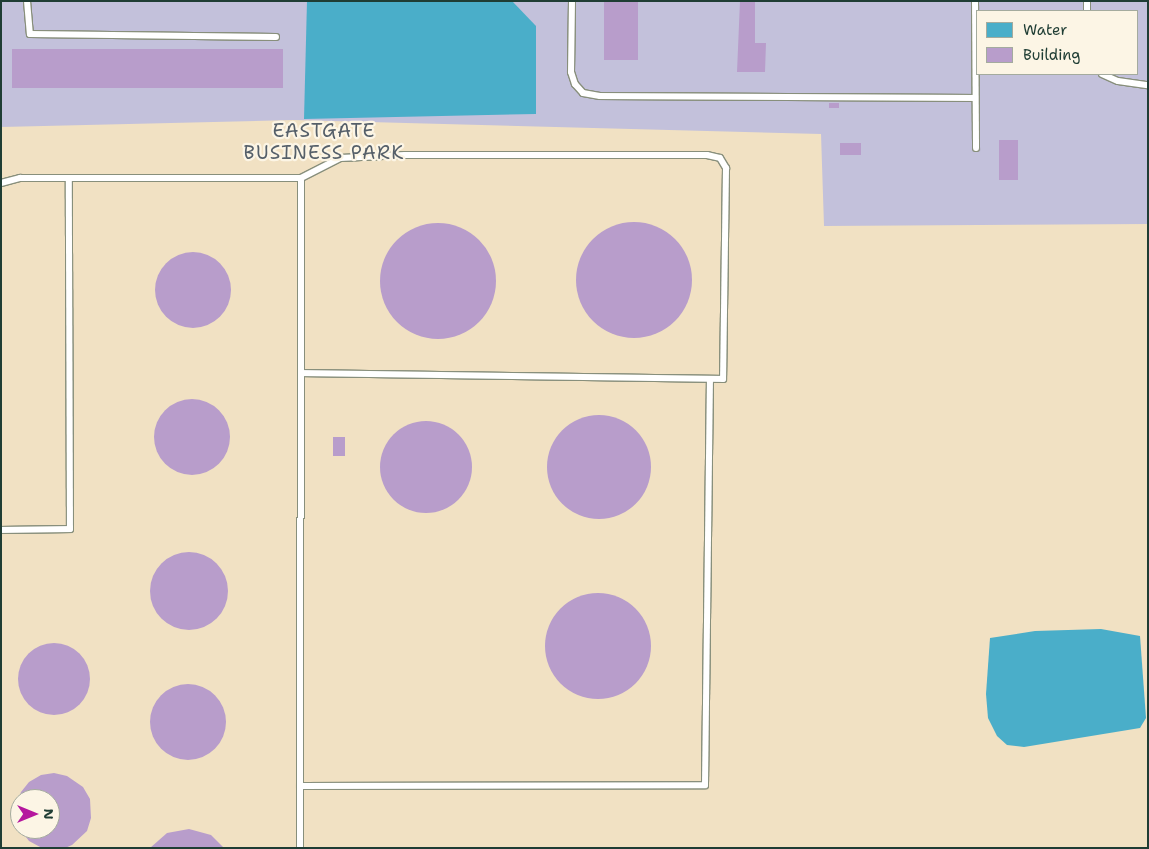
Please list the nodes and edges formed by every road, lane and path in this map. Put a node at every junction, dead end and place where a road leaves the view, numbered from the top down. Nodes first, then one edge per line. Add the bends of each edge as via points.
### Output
1 (26, 1) edge
2 (572, 1) edge
3 (975, 1) edge
4 (276, 36) dead end
5 (1104, 75) edge
6 (1140, 85) junction
7 (1148, 85) edge
8 (1148, 89) edge
9 (976, 98) junction
10 (976, 148) dead end
11 (69, 178) junction
12 (301, 178) junction
13 (1, 183) edge
14 (301, 373) junction
15 (710, 379) junction
16 (1, 530) edge
17 (300, 786) junction
18 (300, 848) edge

1 - 4 lane via 30,34
2 - 9 lane via 571,72 583,93 600,96
3 - 9 lane
5 - 6 lane
6 - 7 lane
6 - 8 lane
9 - 10 lane
11 - 12 lane
11 - 13 lane via 20,178
11 - 16 lane via 70,529
12 - 14 lane
12 - 15 lane via 340,158 406,155 707,155 720,158 726,168 727,182 723,379
14 - 15 lane
14 - 17 lane
15 - 17 lane via 705,785
17 - 18 lane

